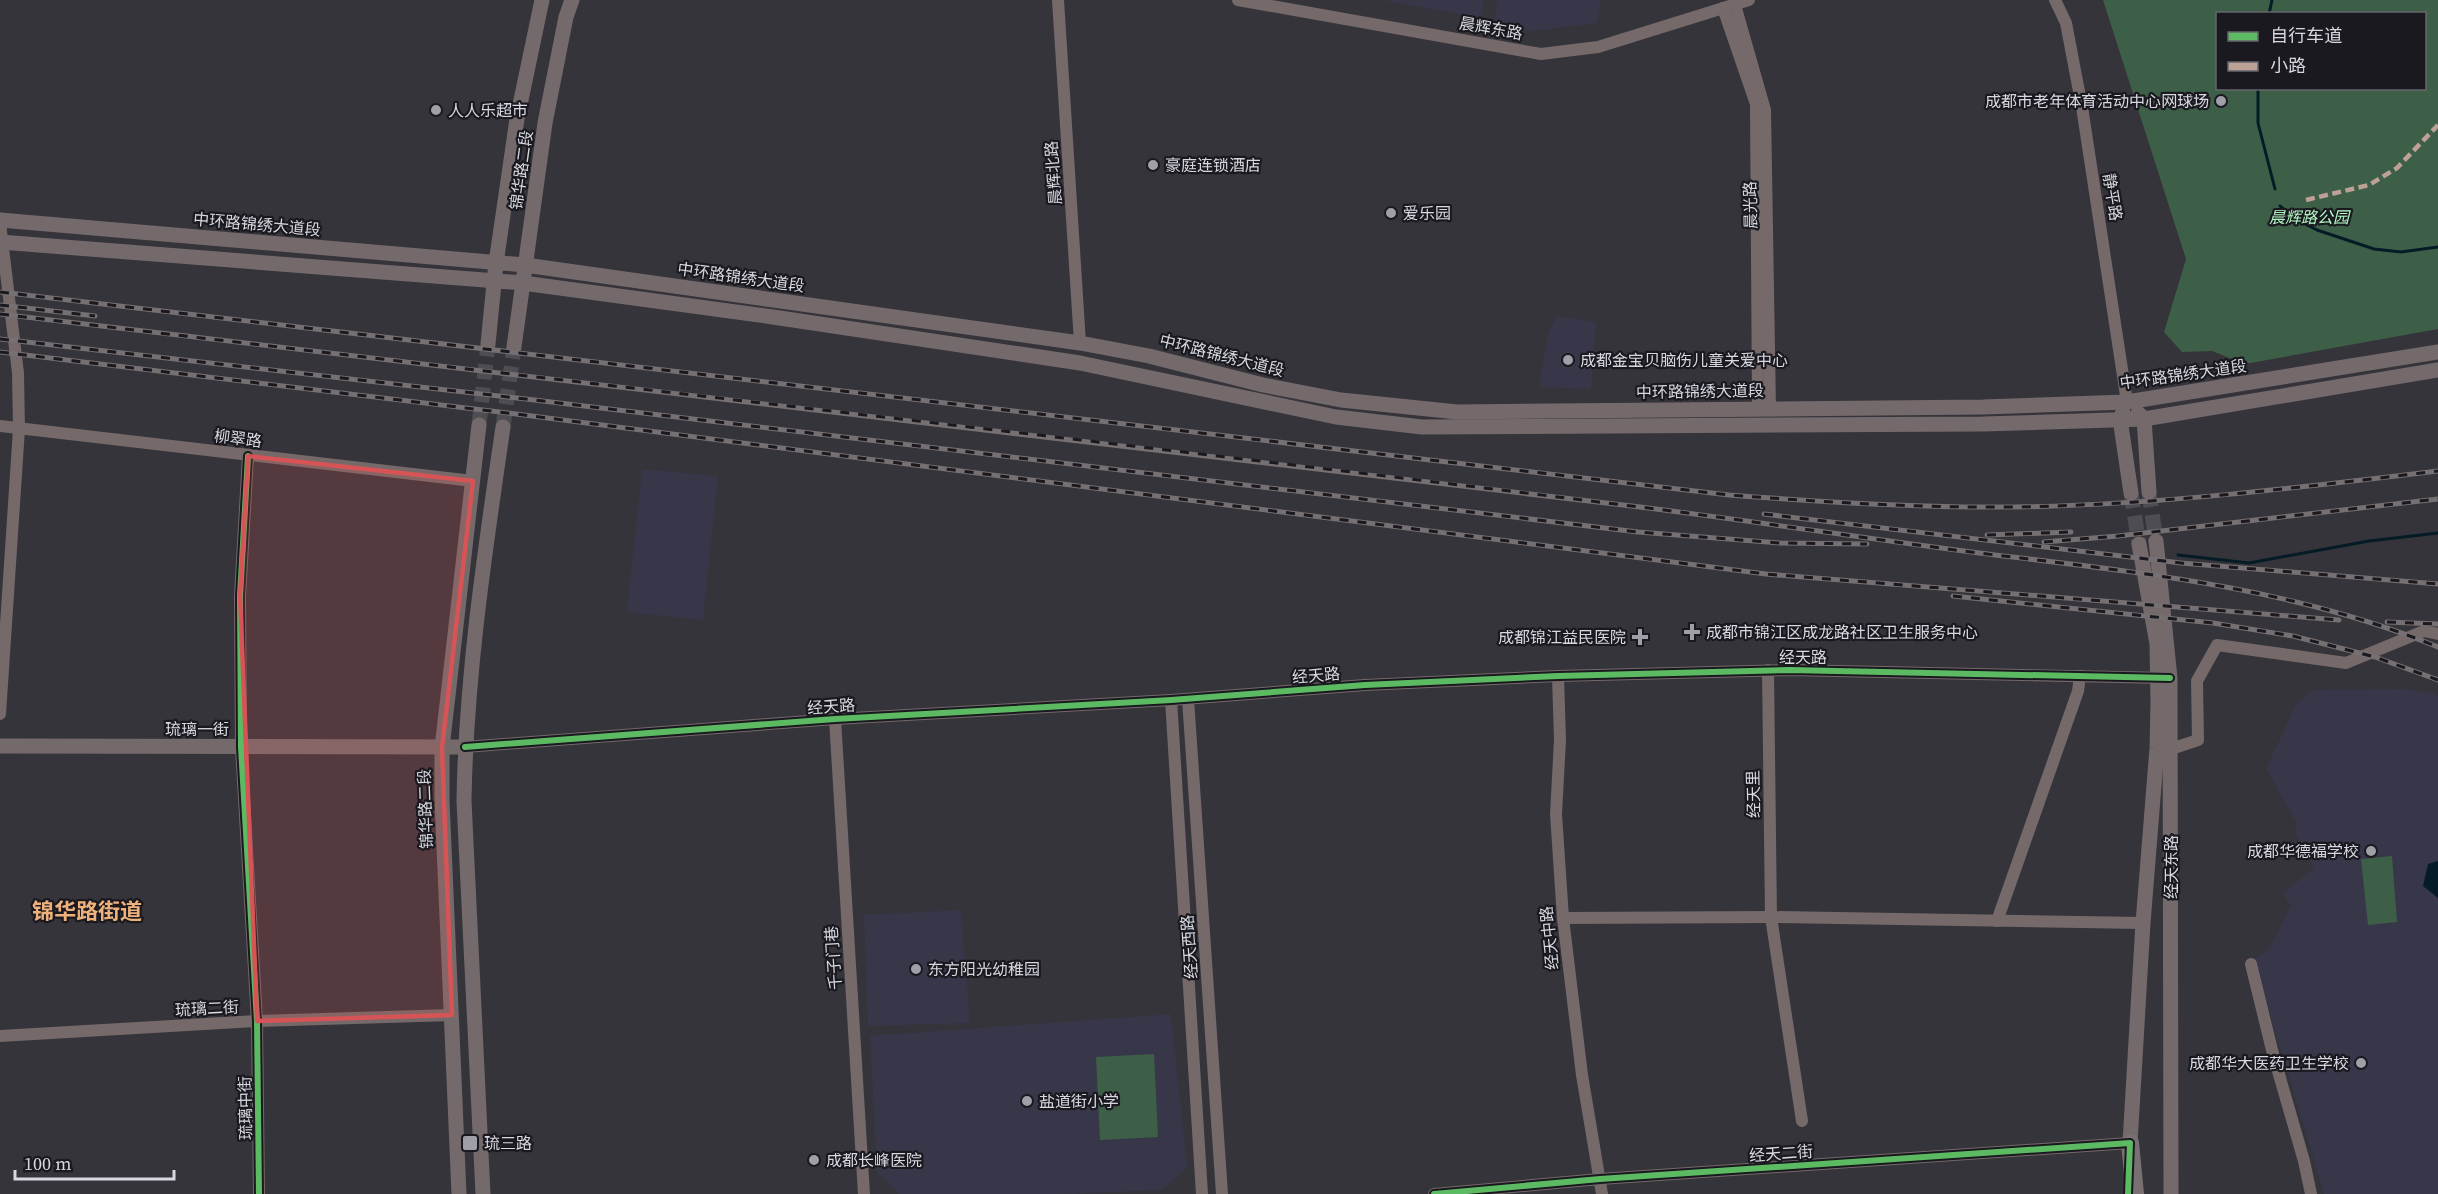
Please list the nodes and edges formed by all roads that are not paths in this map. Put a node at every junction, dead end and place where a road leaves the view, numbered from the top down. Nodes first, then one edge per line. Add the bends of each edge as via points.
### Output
1 (542, 0) edge
2 (572, 0) edge
3 (1058, 0) edge
4 (1238, 0) edge
5 (1749, 0) edge
6 (2055, 0) edge
7 (1729, 6) junction
8 (0, 221) edge
9 (1, 243) edge
10 (496, 263) junction
11 (525, 265) junction
12 (494, 280) junction
13 (523, 283) junction
14 (488, 344) tunnel mouth
15 (1080, 344) junction
16 (514, 347) tunnel mouth
17 (2438, 352) edge
18 (2438, 370) edge
19 (2127, 402) junction
20 (1764, 409) junction
21 (2120, 419) junction
22 (2144, 419) junction
23 (479, 424) tunnel mouth
24 (0, 426) edge
25 (503, 427) tunnel mouth
26 (19, 429) junction
27 (248, 456) junction
28 (473, 482) junction
29 (2149, 492) tunnel mouth
30 (2131, 493) tunnel mouth
31 (2156, 541) tunnel mouth
32 (2139, 544) tunnel mouth
33 (2438, 634) edge
34 (1768, 670) junction
35 (1558, 676) junction
36 (2080, 676) junction
37 (2164, 678) junction
38 (1188, 699) junction
39 (1171, 700) junction
40 (0, 714) edge
41 (835, 719) junction
42 (0, 746) edge
43 (241, 747) junction
44 (442, 747) junction
45 (465, 747) junction
46 (2171, 749) junction
47 (1771, 917) junction
48 (1563, 918) junction
49 (1997, 921) junction
50 (2143, 923) junction
51 (2251, 963) dead end
52 (452, 1015) junction
53 (257, 1022) junction
54 (0, 1036) edge
55 (1802, 1121) dead end
56 (2130, 1143) junction
57 (1600, 1179) junction
58 (259, 1194) edge
59 (459, 1194) edge
60 (483, 1194) edge
61 (864, 1194) edge
62 (1202, 1194) edge
63 (1222, 1194) edge
64 (1434, 1194) edge
65 (1602, 1194) edge
66 (2128, 1194) edge
67 (2135, 1194) edge
68 (2170, 1194) edge
69 (2311, 1194) edge

1 - 10 main road, 锦华路二段 via 517,120
2 - 11 main road, 锦华路二段 via 545,123
3 - 15 street, 晨辉北路
4 - 7 street, 晨辉东路 via 1541,54 1598,47
5 - 7 street, 晨辉东路
6 - 19 street, 静平路 via 2066,23 2082,107
7 - 20 street, 晨光路 via 1765,110
8 - 9 street
8 - 10 main road, 中环路锦绣大道段
9 - 12 main road, 中环路锦绣大道段
9 - 26 street via 18,374
10 - 11 main road, 中环路锦绣大道段
10 - 12 main road, 锦华路二段
11 - 13 main road, 锦华路二段
11 - 15 main road, 中环路锦绣大道段
12 - 13 main road, 中环路锦绣大道段
12 - 14 main road, 锦华路二段
13 - 16 main road, 锦华路二段
13 - 21 main road, 中环路锦绣大道段 via 1080,363 1336,417 1422,427 1983,424
15 - 20 main road, 中环路锦绣大道段 via 1149,356 1263,385 1410,408 1457,412
17 - 19 main road, 中环路锦绣大道段
18 - 22 main road, 中环路锦绣大道段
19 - 20 main road, 中环路锦绣大道段
19 - 21 main road
19 - 22 main road
21 - 22 main road, 中环路锦绣大道段
21 - 30 main road
22 - 29 main road
23 - 28 main road, 锦华路二段
24 - 26 street, 柳翠路
25 - 45 main road via 469,686
26 - 27 street, 柳翠路
26 - 40 street
27 - 28 street, 柳翠路
27 - 43 street, 琉璃中街 via 240,596
28 - 44 main road, 锦华路二段
31 - 37 main road, 经天东路
32 - 37 main road, 经天东路
33 - 46 street via 2424,631 2346,663 2217,645 2197,681 2198,740
34 - 35 street, 经天路
34 - 36 street, 经天路
34 - 47 street, 经天里
35 - 38 street, 经天路
35 - 48 street, 经天中路 via 1556,814
36 - 37 street, 经天路
36 - 49 street
37 - 46 main road, 经天东路
37 - 50 main road, 经天东路
38 - 39 street, 经天路
38 - 63 street, 经天西路
39 - 41 street, 经天路
39 - 62 street, 经天西路
41 - 45 street, 经天路
41 - 61 street, 千子门巷
42 - 43 main road, 琉璃一街
43 - 44 main road, 琉璃一街
43 - 53 street, 琉璃中街
44 - 45 main road, 琉璃一街
44 - 52 main road, 锦华路二段
45 - 60 main road via 464,801
46 - 68 main road, 经天东路
47 - 48 street
47 - 49 street
47 - 55 street, 经天里
48 - 57 street, 经天中路 via 1581,1075
49 - 50 street
50 - 56 main road, 经天东路
51 - 69 street
52 - 53 street, 琉璃二街
52 - 59 main road, 锦华路二段
53 - 54 street, 琉璃二街
53 - 58 street, 琉璃中街
56 - 57 street, 经天二街
56 - 66 street
56 - 67 highway, 经天东路
57 - 64 street, 经天二街
57 - 65 street, 经天中路

